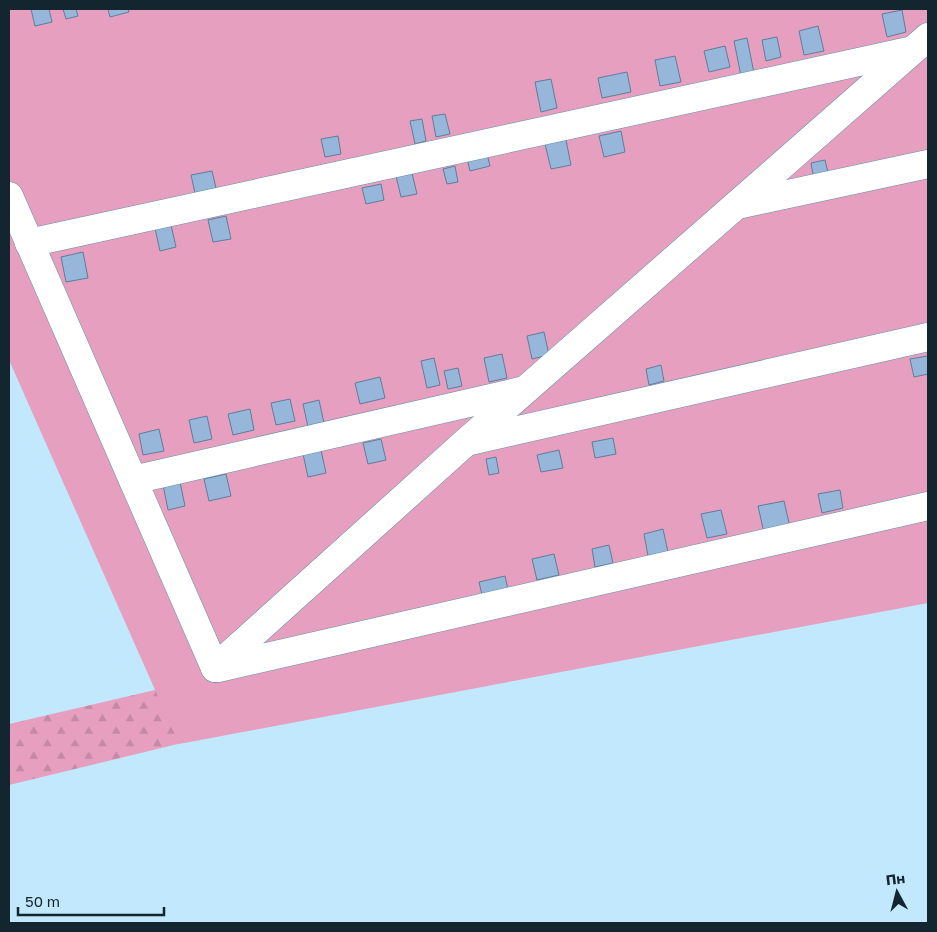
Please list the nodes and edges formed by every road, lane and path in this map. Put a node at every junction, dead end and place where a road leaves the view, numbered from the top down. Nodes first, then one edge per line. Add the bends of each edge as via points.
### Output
1 (921, 44) edge
2 (928, 164) edge
3 (9, 196) edge
4 (736, 206) junction
5 (29, 243) junction
6 (928, 338) edge
7 (525, 390) junction
8 (466, 442) junction
9 (133, 480) junction
10 (928, 506) edge
11 (215, 668) junction

1 - 4 lane
1 - 5 lane
2 - 4 lane
3 - 5 lane
4 - 7 lane
5 - 9 lane
6 - 8 lane
7 - 8 lane
7 - 9 lane
8 - 11 lane
9 - 11 lane
10 - 11 lane

